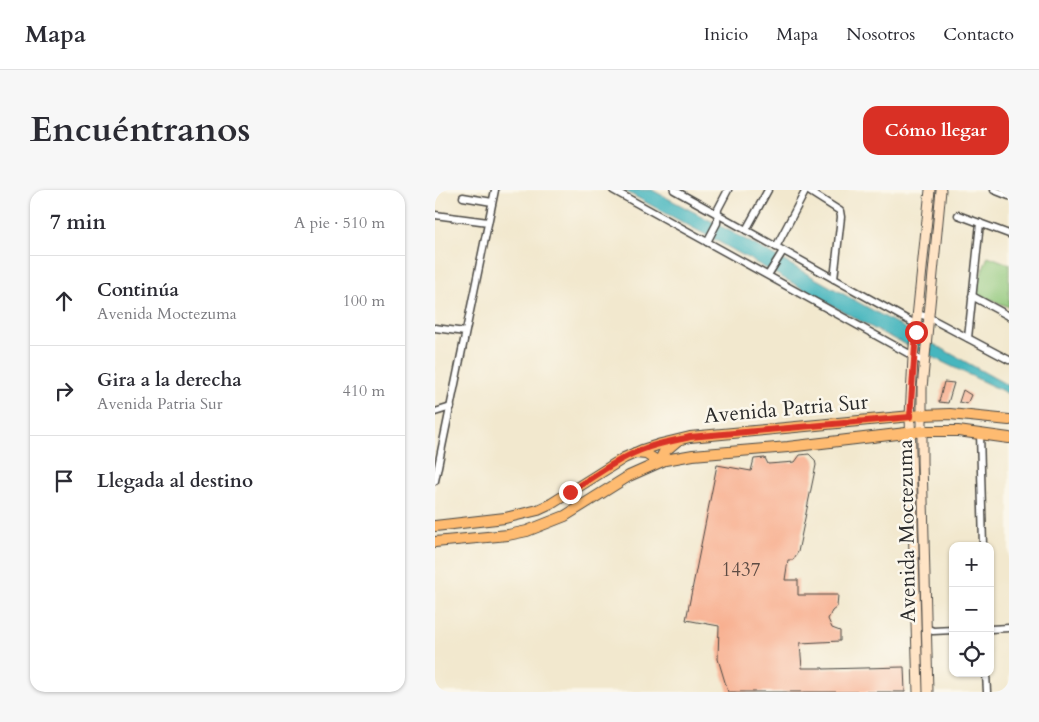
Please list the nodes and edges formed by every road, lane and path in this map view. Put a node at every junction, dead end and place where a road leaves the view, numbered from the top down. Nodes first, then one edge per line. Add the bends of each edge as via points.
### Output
1 (495, 190) edge
2 (613, 190) edge
3 (674, 190) edge
4 (728, 190) edge
5 (768, 190) edge
6 (807, 190) edge
7 (930, 190) edge
8 (941, 190) edge
9 (994, 190) edge
10 (685, 193) edge
11 (1009, 196) edge
12 (463, 197) dead end
13 (492, 202) junction
14 (718, 215) junction
15 (958, 215) dead end
16 (435, 216) edge
17 (488, 222) junction
18 (980, 223) junction
19 (746, 230) junction
20 (1009, 234) edge
21 (708, 240) junction
22 (776, 247) junction
23 (782, 254) junction
24 (769, 274) junction
25 (834, 279) junction
26 (972, 296) junction
27 (918, 314) junction
28 (1009, 316) edge
29 (927, 326) junction
30 (435, 328) edge
31 (916, 329) junction
32 (465, 332) junction
33 (968, 338) junction
34 (914, 354) junction
35 (924, 360) junction
36 (1009, 360) edge
37 (451, 407) junction
38 (435, 412) edge
39 (922, 415) junction
40 (910, 417) junction
41 (1009, 420) edge
42 (923, 431) junction
43 (911, 432) junction
44 (980, 432) junction
45 (1009, 438) edge
46 (680, 440) junction
47 (634, 453) junction
48 (659, 462) junction
49 (437, 464) edge
50 (435, 481) edge
51 (435, 526) edge
52 (435, 542) edge
53 (983, 542) edge
54 (994, 628) edge
55 (1009, 628) edge
56 (949, 630) edge
57 (929, 632) junction
58 (986, 677) edge
59 (918, 692) edge
60 (928, 692) edge
61 (987, 692) edge

1 - 13 street
2 - 21 street
3 - 10 street
4 - 14 street
5 - 19 street
6 - 22 street
6 - 25 street via 840,211
7 - 27 street, Avenida Moctezuma
8 - 29 street, Avenida Moctezuma
9 - 11 street
10 - 14 street
12 - 13 street
13 - 17 street
14 - 19 street
14 - 21 street
15 - 18 street
16 - 17 street
17 - 32 street
18 - 20 street
18 - 26 street
19 - 22 street
21 - 24 street
22 - 23 street
23 - 24 street
23 - 25 street
24 - 34 street
25 - 31 street
26 - 28 street
26 - 33 street
27 - 29 street
27 - 31 street, Avenida Moctezuma
29 - 31 street
29 - 33 street
29 - 35 street, Avenida Moctezuma
30 - 32 street
31 - 34 street, Avenida Moctezuma
32 - 37 street
33 - 36 street
34 - 35 street
34 - 40 street, Avenida Moctezuma
35 - 39 street, Avenida Moctezuma
37 - 38 street
37 - 49 street
39 - 40 main road, Avenida Patria Sur
39 - 41 main road, Avenida Patria Sur via 950,414
39 - 42 street, Avenida Moctezuma
40 - 43 street, Avenida Moctezuma
40 - 46 main road, Avenida Patria Sur
42 - 43 main road, Avenida Patria Sur
42 - 44 main road, Avenida Patria Sur
42 - 57 street, Avenida Moctezuma
43 - 48 main road, Avenida Patria Sur via 693,455
43 - 59 street, Avenida Moctezuma
44 - 45 main road, Avenida Patria Sur
44 - 53 street
46 - 47 main road, Avenida Patria Sur
46 - 48 main road via 664,452
47 - 48 main road via 646,454
47 - 51 main road, Avenida Patria Sur via 538,510 505,518
48 - 52 main road, Avenida Patria Sur via 629,476 565,516 541,526 508,535
49 - 50 street
54 - 55 street
56 - 57 street
57 - 60 street, Avenida Moctezuma
58 - 61 street

